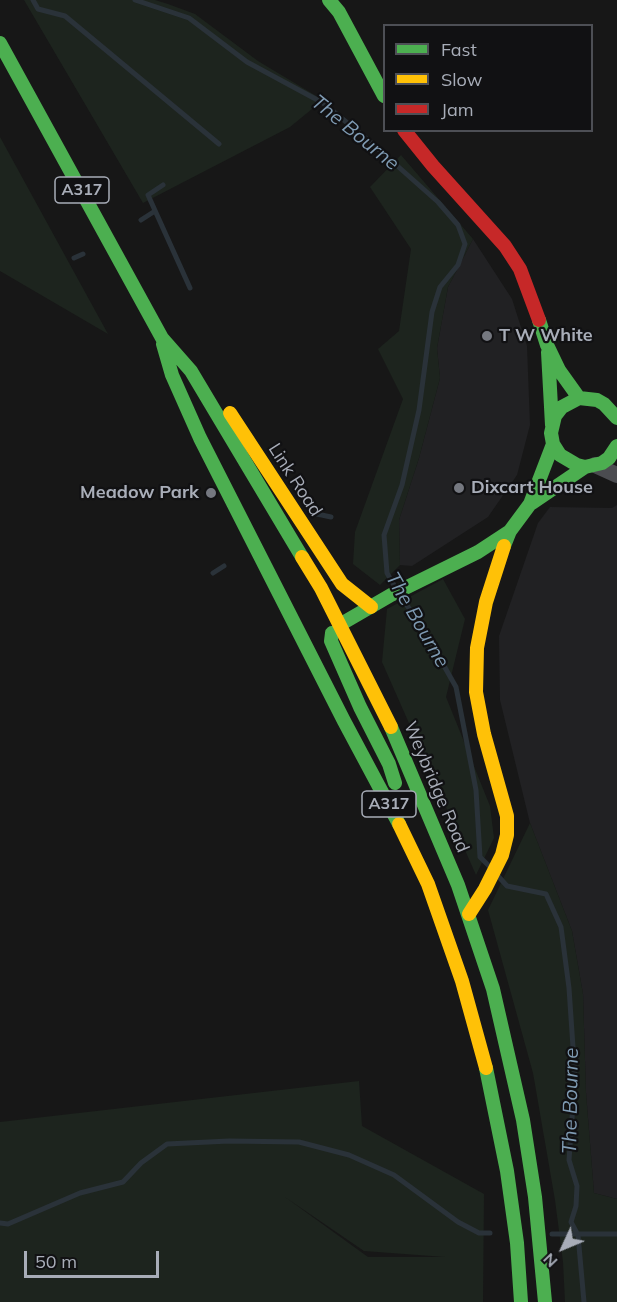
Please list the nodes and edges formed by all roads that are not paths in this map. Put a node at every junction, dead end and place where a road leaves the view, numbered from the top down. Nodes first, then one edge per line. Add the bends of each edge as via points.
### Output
1 (329, 0) edge
2 (0, 43) edge
3 (383, 94) edge
4 (406, 132) edge
5 (162, 338) junction
6 (547, 345) junction
7 (191, 371) junction
8 (579, 398) junction
9 (611, 401) edge
10 (617, 418) edge
11 (552, 425) junction
12 (553, 444) junction
13 (617, 446) edge
14 (590, 466) junction
15 (617, 475) edge
16 (530, 504) junction
17 (510, 531) junction
18 (371, 607) junction
19 (341, 624) junction
20 (409, 842) junction
21 (469, 914) junction
22 (521, 1302) edge
23 (545, 1302) edge

1 - 3 main road
2 - 5 main road, Weybridge Road / A317
4 - 6 main road via 506,246 523,275
5 - 7 main road, Weybridge Road / A317
5 - 20 main road, Weybridge Road / A317 via 172,375 200,438
6 - 8 main road
6 - 11 main road
7 - 18 main road, Link Road via 212,386 342,584
7 - 19 main road, Weybridge Road / A317
8 - 9 main road
8 - 11 main road via 562,407
9 - 10 main road
11 - 12 main road
12 - 14 main road via 567,461
12 - 16 main road
13 - 14 main road via 609,458
14 - 15 street
14 - 16 main road
16 - 17 main road
17 - 18 main road via 478,552
17 - 21 main road via 486,602 477,648 476,692 507,816 507,835 502,855
18 - 19 main road
19 - 20 main road via 332,633 331,641 389,764
19 - 21 main road, Weybridge Road / A317 via 395,735
20 - 22 main road, Weybridge Road / A317 via 428,884 482,1050 505,1161
21 - 23 main road, Weybridge Road / A317 via 493,989 524,1120

